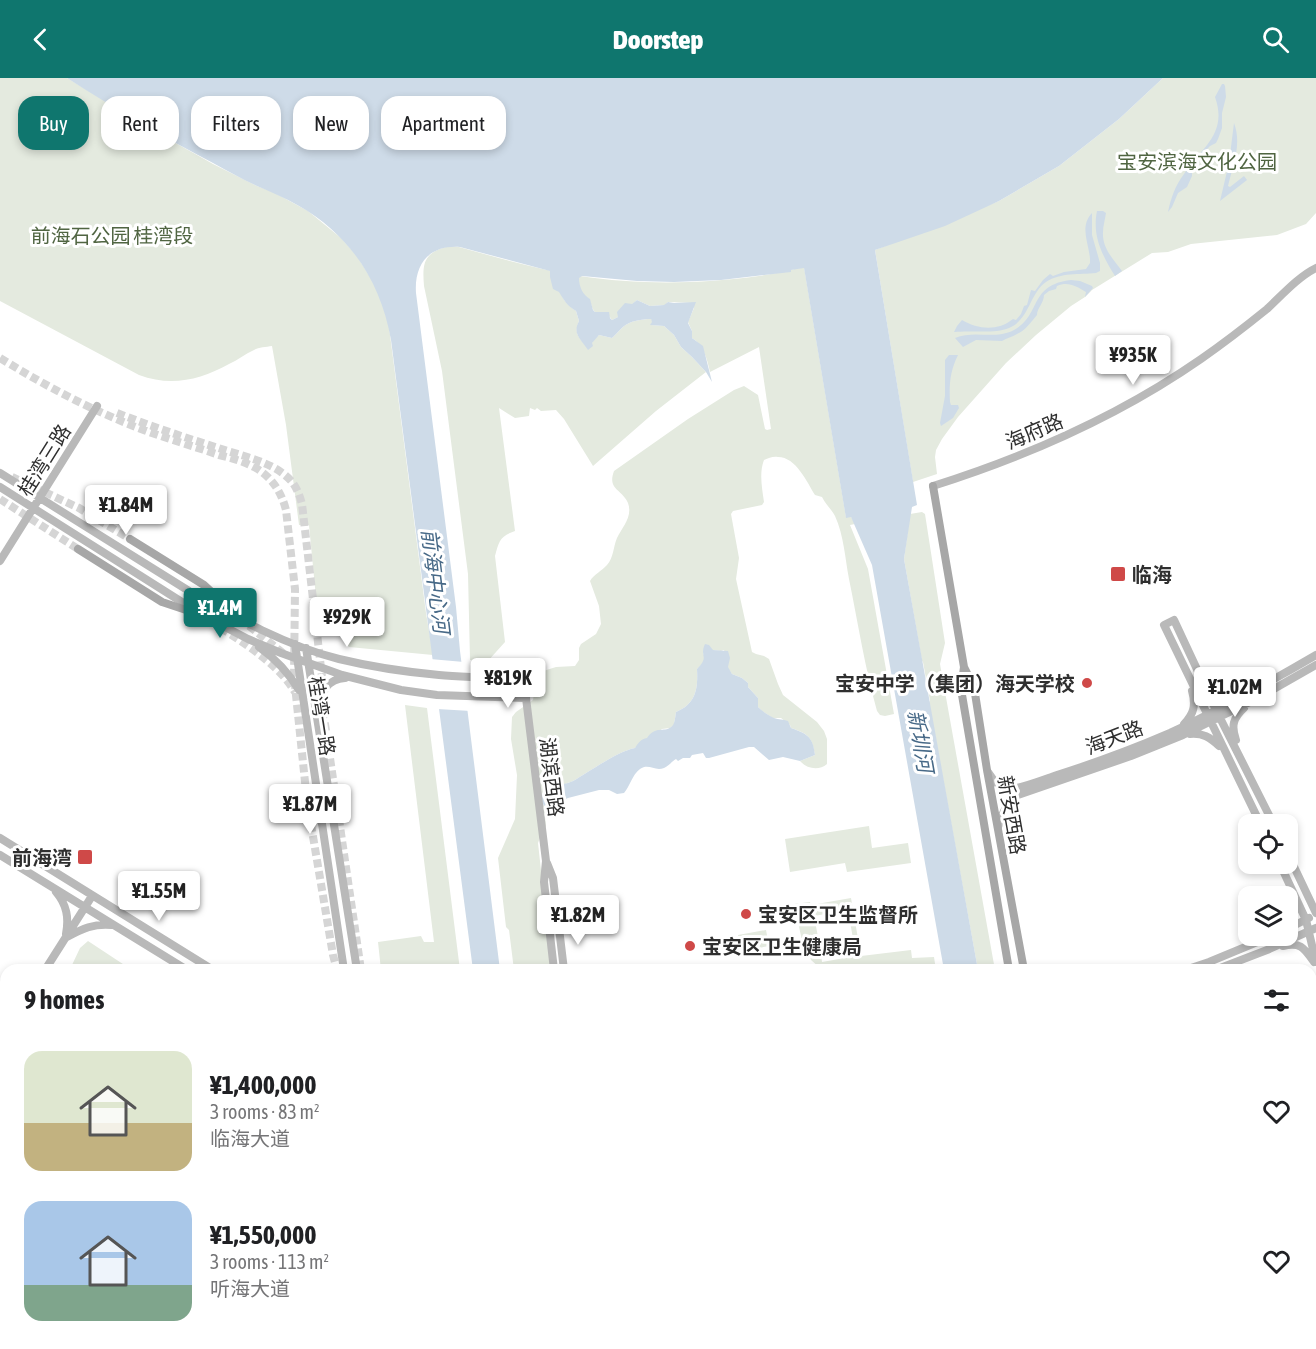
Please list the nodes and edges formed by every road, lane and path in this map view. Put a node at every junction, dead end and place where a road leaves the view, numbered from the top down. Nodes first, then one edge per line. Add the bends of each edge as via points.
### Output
1 (1316, 268) edge
2 (96, 406) dead end
3 (0, 473) edge
4 (933, 486) joint
5 (0, 487) edge
6 (40, 497) junction
7 (33, 508) junction
8 (130, 539) tunnel mouth
9 (78, 549) tunnel mouth
10 (0, 561) edge
11 (204, 616) junction
12 (241, 619) junction
13 (248, 639) junction
14 (295, 644) junction
15 (306, 648) junction
16 (1316, 655) edge
17 (297, 659) junction
18 (308, 663) junction
19 (1316, 664) edge
20 (963, 667) junction
21 (1199, 672) junction
22 (350, 678) junction
23 (1189, 678) junction
24 (302, 696) junction
25 (1253, 696) junction
26 (526, 698) junction
27 (976, 703) junction
28 (964, 705) junction
29 (316, 712) junction
30 (1218, 713) junction
31 (1208, 718) junction
32 (1171, 732) junction
33 (1183, 735) junction
34 (1225, 753) junction
35 (1243, 764) junction
36 (987, 770) junction
37 (1256, 814) edge
38 (1268, 814) edge
39 (998, 827) junction
40 (0, 838) edge
41 (0, 855) edge
42 (546, 861) junction
43 (1298, 873) edge
44 (1285, 874) edge
45 (1301, 879) junction
46 (51, 887) junction
47 (92, 896) junction
48 (1316, 897) edge
49 (84, 907) junction
50 (1316, 914) edge
51 (1306, 920) junction
52 (1298, 924) edge
53 (113, 925) junction
54 (559, 928) junction
55 (1313, 930) edge
56 (65, 938) junction
57 (1248, 946) edge
58 (1267, 950) junction
59 (49, 964) edge
60 (177, 964) edge
61 (203, 964) edge
62 (343, 964) edge
63 (356, 964) edge
64 (552, 964) edge
65 (563, 964) edge
66 (568, 964) edge
67 (1008, 964) edge
68 (1023, 964) edge
69 (1206, 964) edge
70 (1231, 964) edge
71 (1316, 964) edge

1 - 4 main road, 海府路 via 1214,350 1140,398 1031,451
2 - 6 main road, 桂湾三路
3 - 6 main road
4 - 20 main road, 新安西路
5 - 7 main road
6 - 7 main road, 桂湾三路
6 - 12 main road
7 - 10 main road, 桂湾三路
7 - 11 main road
8 - 12 main road via 204,585
9 - 11 main road via 162,602
11 - 13 main road
12 - 14 main road
13 - 17 main road
13 - 24 main road via 285,670
14 - 15 main road
14 - 17 main road, 桂湾一路
15 - 18 main road, 桂湾一路
15 - 26 main road via 382,668 503,679
16 - 25 main road, 海天路
17 - 18 main road
17 - 24 main road, 桂湾一路
18 - 22 main road
18 - 29 main road, 桂湾一路
19 - 25 main road, 海天路
20 - 27 main road, 新安西路 via 974,687
20 - 28 main road, 新安西路
21 - 23 main road via 1174,620 1164,625
21 - 25 main road via 1226,697
21 - 30 main road
22 - 26 main road via 437,695
22 - 29 main road via 329,683
23 - 31 main road
23 - 32 main road via 1193,711 1184,724
24 - 62 main road, 桂湾一路
25 - 30 main road, 海天路
25 - 35 main road via 1234,720 1233,732
26 - 42 main road, 湖滨西路
27 - 28 main road
27 - 36 main road, 新安西路
28 - 67 main road, 新安西路
29 - 63 main road, 桂湾一路
30 - 31 main road, 海天路
30 - 35 main road
31 - 32 main road, 海天路
31 - 33 main road, 海天路
31 - 34 main road
32 - 36 main road, 海天路 via 1013,789 1000,786
33 - 34 main road via 1204,735
33 - 39 main road, 海天路 via 1018,795 1004,810
34 - 37 main road
35 - 38 main road
36 - 39 main road, 新安西路
39 - 68 main road, 新安西路
40 - 47 main road
41 - 46 main road
42 - 54 main road, 湖滨西路 via 553,878
42 - 64 main road, 湖滨西路 via 544,882
43 - 45 main road
44 - 51 main road
45 - 48 main road
45 - 50 main road
46 - 49 main road
46 - 56 main road via 65,905
47 - 49 main road
47 - 61 main road
49 - 53 main road
49 - 56 main road
50 - 51 main road
51 - 52 main road
51 - 55 main road
53 - 56 main road via 89,926
53 - 60 main road
54 - 65 main road, 湖滨西路
54 - 66 main road
55 - 58 main road
55 - 71 main road
56 - 59 main road
57 - 69 main road
58 - 70 main road
58 - 71 main road via 1298,945

